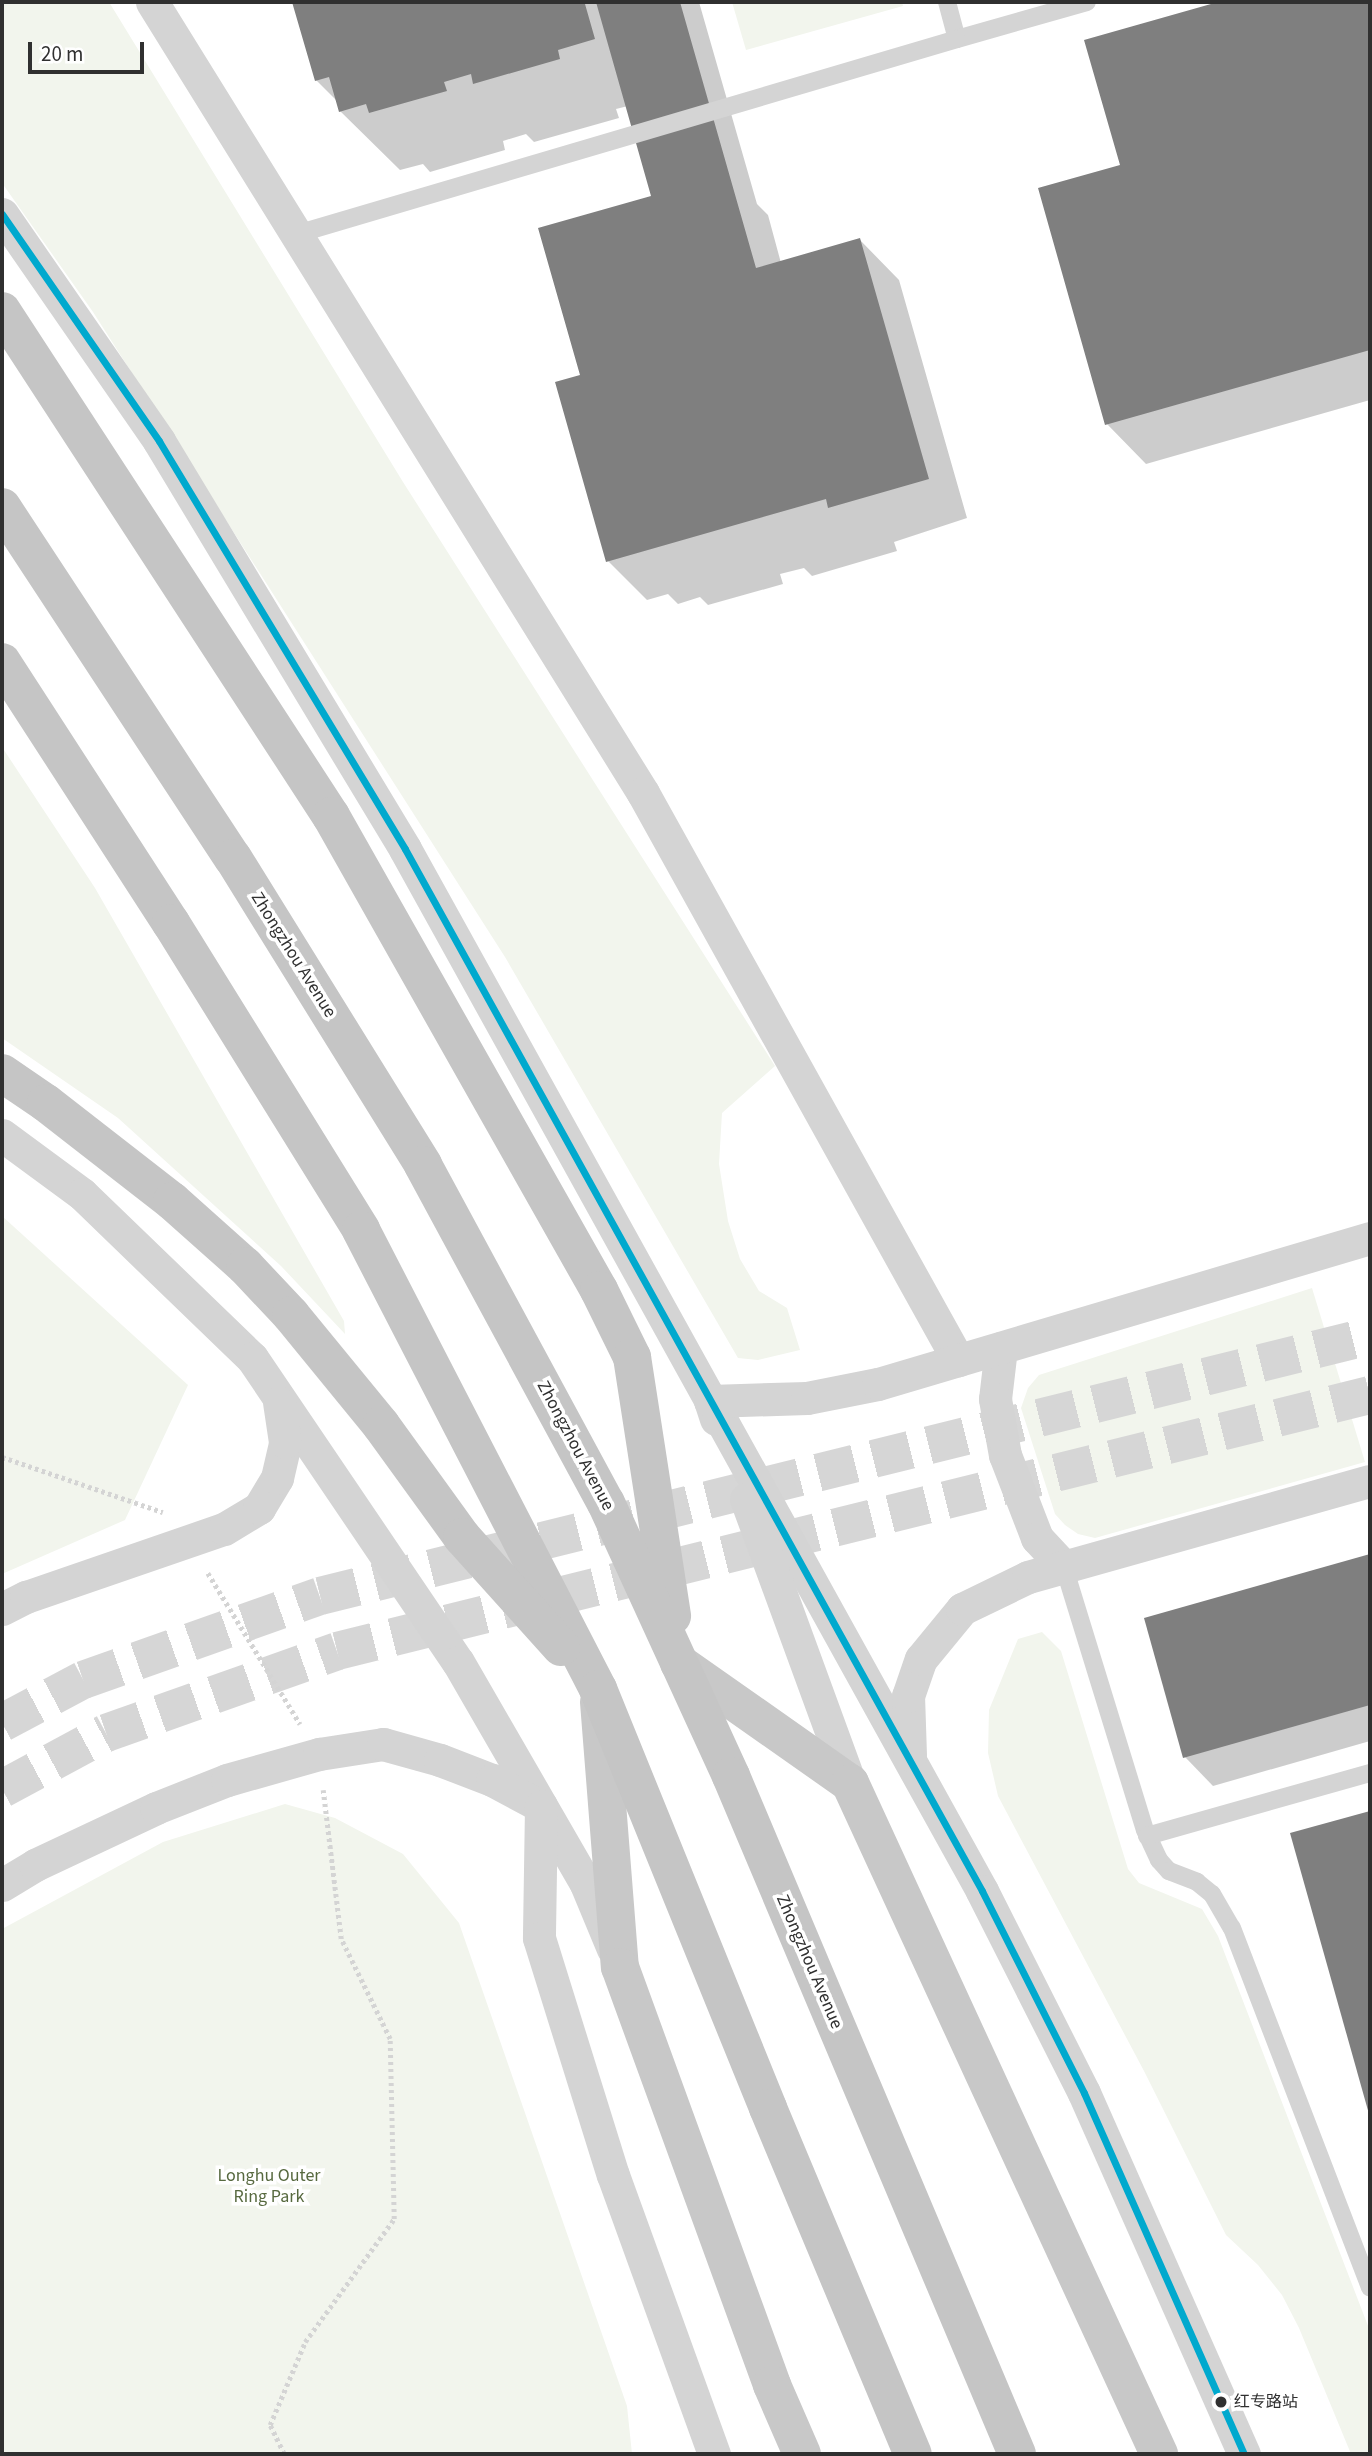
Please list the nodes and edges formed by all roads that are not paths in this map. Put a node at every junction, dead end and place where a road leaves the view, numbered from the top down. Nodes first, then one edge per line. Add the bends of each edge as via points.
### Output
1 (152, 2) edge
2 (947, 2) edge
3 (1087, 2) edge
4 (957, 39) junction
5 (2, 214) edge
6 (297, 234) junction
7 (2, 311) edge
8 (2, 507) edge
9 (2, 662) edge
10 (2, 1073) edge
11 (2, 1135) edge
12 (1370, 1238) edge
13 (1001, 1348) junction
14 (958, 1360) junction
15 (278, 1396) junction
16 (710, 1401) junction
17 (1370, 1481) edge
18 (1064, 1567) junction
19 (2, 1609) edge
20 (679, 1663) junction
21 (598, 1689) junction
22 (910, 1761) junction
23 (1370, 1773) edge
24 (850, 1783) junction
25 (541, 1806) junction
26 (1147, 1836) junction
27 (2, 1885) edge
28 (620, 1967) junction
29 (1370, 2287) edge
30 (714, 2454) edge
31 (802, 2454) edge
32 (914, 2454) edge
33 (1017, 2454) edge
34 (1160, 2454) edge
35 (1244, 2454) edge

1 - 6 street
2 - 4 lane
3 - 4 lane
4 - 6 lane
5 - 16 street via 159,441 405,849
6 - 14 street via 643,793
7 - 20 highway via 331,816 599,1290 632,1357
8 - 20 highway, Zhongzhou Avenue via 233,858 423,1165 606,1503
9 - 21 highway via 361,1230
10 - 21 highway via 172,1201 245,1266 381,1425 462,1537
11 - 15 street via 82,1194 252,1358
12 - 13 street
13 - 14 street
13 - 18 street via 995,1399 1005,1455 1037,1538
14 - 16 street via 878,1384 807,1398
15 - 19 street via 285,1442 277,1478 259,1508 224,1530
15 - 25 street via 458,1662
16 - 22 street
16 - 24 street
17 - 18 street
18 - 22 street via 1028,1577 962,1609 921,1659 908,1696
18 - 26 lane
20 - 24 main road
20 - 33 highway, Zhongzhou Avenue
21 - 28 main road
21 - 32 highway
22 - 35 street via 1084,2093
23 - 26 lane
24 - 34 main road
25 - 27 street via 492,1780 383,1744 318,1754 227,1780 156,1808
25 - 28 street via 586,1884
25 - 30 street via 539,1938 613,2175
26 - 29 lane via 1169,1871 1197,1882 1212,1894 1232,1927
28 - 31 main road via 772,2385

